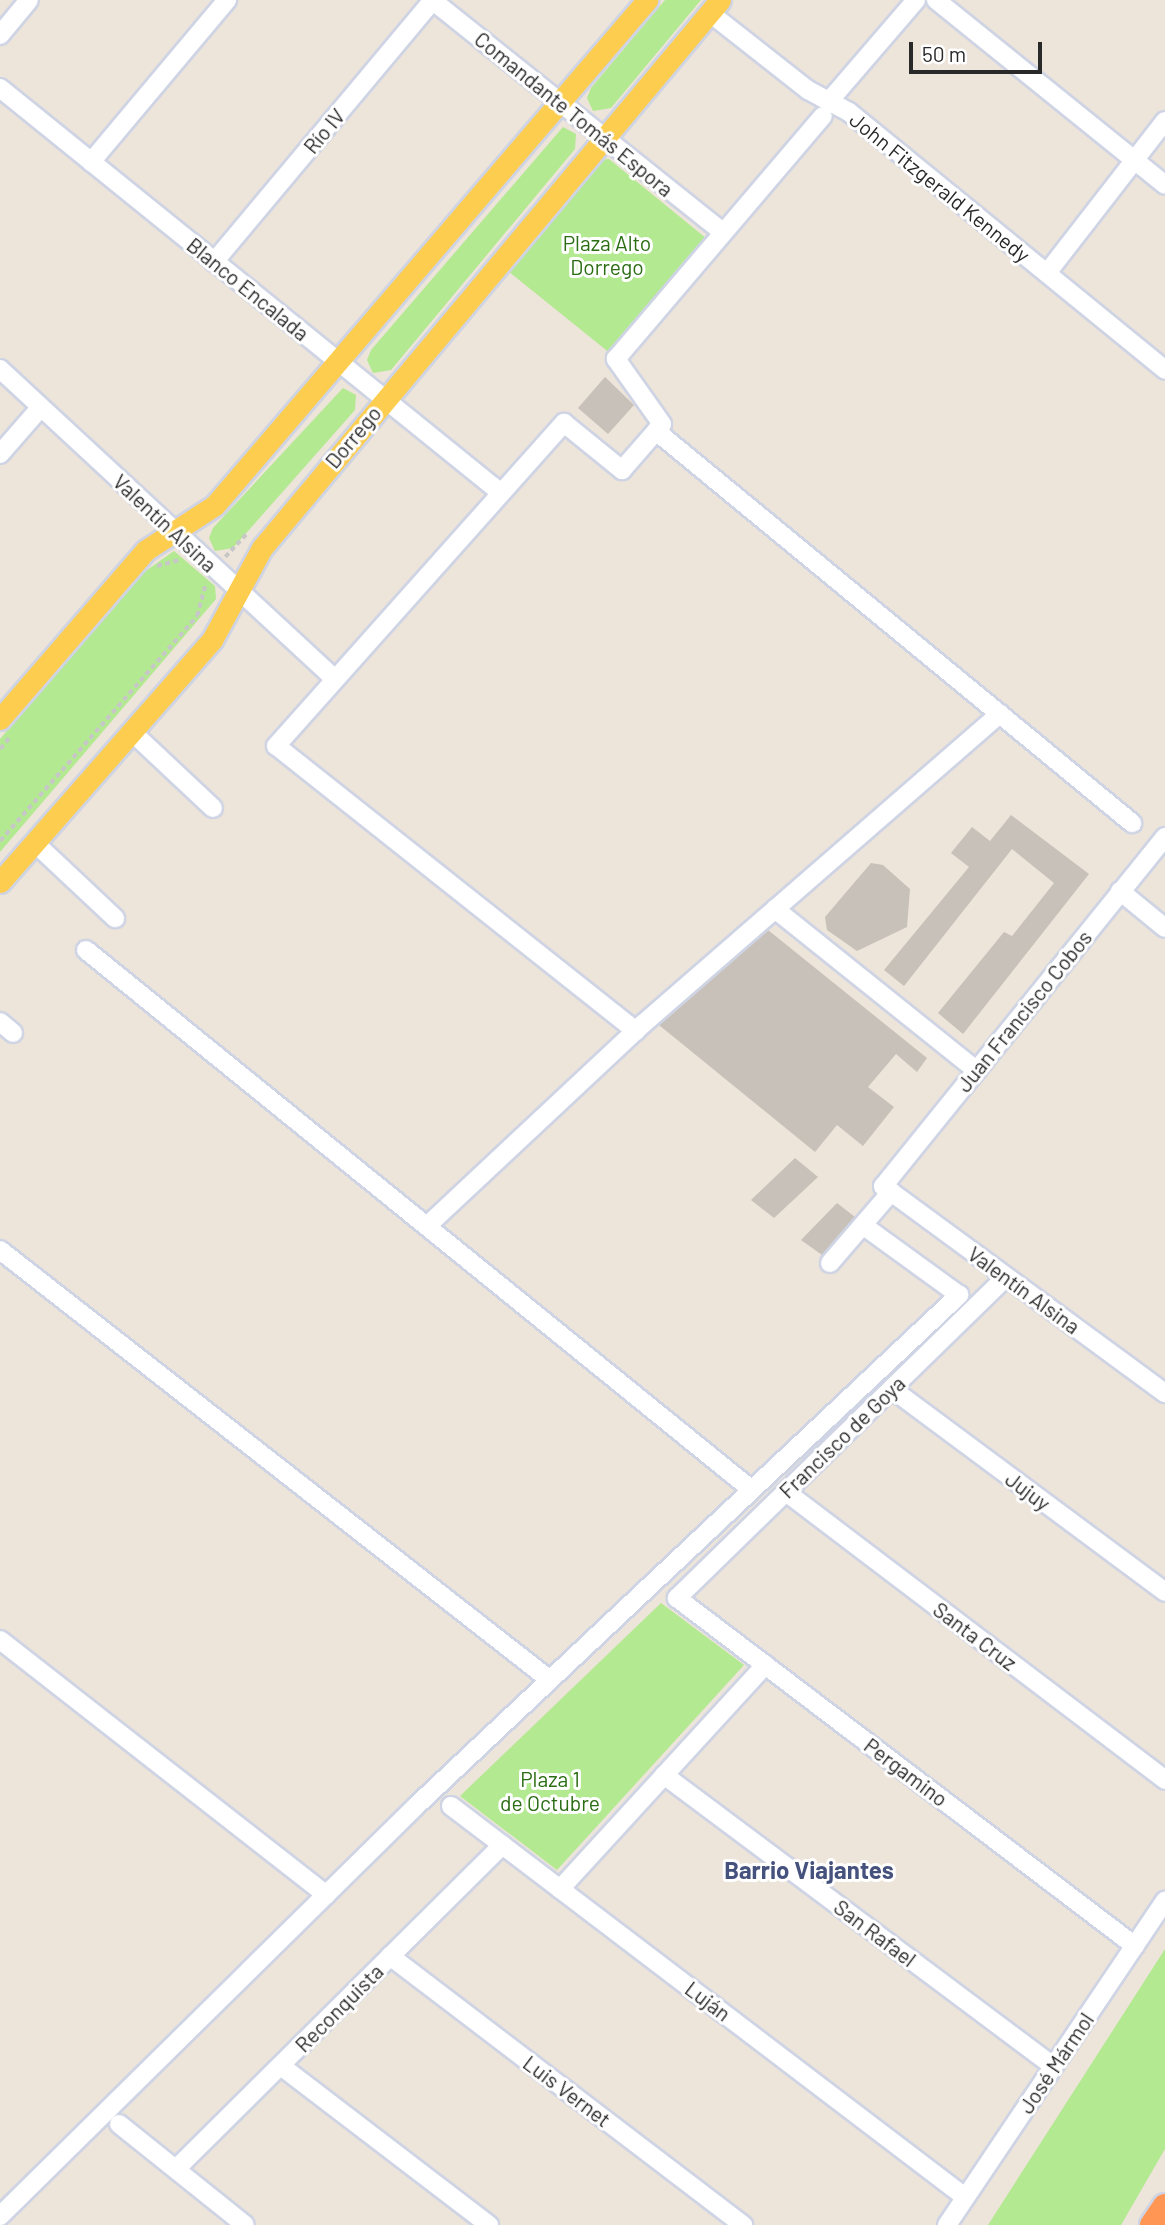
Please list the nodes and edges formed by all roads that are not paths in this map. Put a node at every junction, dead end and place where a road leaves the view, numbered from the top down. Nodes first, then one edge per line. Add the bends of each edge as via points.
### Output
1 (29, 0) edge
2 (227, 0) edge
3 (433, 0) edge
4 (647, 0) edge
5 (915, 0) edge
6 (936, 0) edge
7 (715, 6) edge
8 (0, 34) edge
9 (1, 90) edge
10 (560, 102) junction
11 (827, 108) junction
12 (1165, 121) edge
13 (605, 138) junction
14 (1135, 160) junction
15 (91, 162) junction
16 (1165, 185) edge
17 (716, 227) dead end
18 (214, 262) junction
19 (1047, 274) junction
20 (341, 363) junction
21 (0, 369) edge
22 (1165, 370) edge
23 (385, 398) junction
24 (41, 407) junction
25 (656, 431) junction
26 (0, 454) edge
27 (496, 489) dead end
28 (175, 534) junction
29 (239, 593) junction
30 (331, 676) dead end
31 (1000, 714) junction
32 (0, 719) edge
33 (132, 732) junction
34 (213, 808) dead end
35 (1132, 823) dead end
36 (1165, 837) edge
37 (35, 843) junction
38 (0, 882) edge
39 (1121, 891) junction
40 (775, 909) junction
41 (115, 918) dead end
42 (1165, 928) edge
43 (86, 950) dead end
44 (636, 1031) junction
45 (976, 1070) junction
46 (887, 1189) junction
47 (427, 1226) junction
48 (864, 1226) junction
49 (0, 1250) edge
50 (830, 1263) dead end
51 (1006, 1277) junction
52 (891, 1389) junction
53 (1165, 1394) edge
54 (752, 1490) junction
55 (786, 1492) junction
56 (1165, 1592) edge
57 (677, 1598) joint
58 (0, 1640) edge
59 (765, 1665) junction
60 (550, 1680) junction
61 (664, 1775) junction
62 (1165, 1780) edge
63 (450, 1806) dead end
64 (502, 1845) junction
65 (560, 1889) junction
66 (326, 1895) junction
67 (1165, 1901) edge
68 (1135, 1946) junction
69 (390, 1956) junction
70 (282, 2066) junction
71 (1053, 2066) junction
72 (120, 2124) dead end
73 (176, 2169) junction
74 (965, 2197) junction
75 (1165, 2206) edge
76 (0, 2216) edge
77 (245, 2225) edge
78 (489, 2225) edge
79 (743, 2225) edge
80 (947, 2225) edge
81 (1152, 2225) edge

1 - 8 street
2 - 15 street
3 - 10 street, Comandante Tomás Espora
3 - 18 street, Río IV
4 - 10 main road
5 - 11 street
6 - 14 street
7 - 11 street, John Fitzgerald Kennedy
7 - 13 main road, Dorrego
9 - 15 street, Blanco Encalada
10 - 13 street, Comandante Tomás Espora
10 - 20 main road
11 - 19 street, John Fitzgerald Kennedy
11 - 25 street via 616,359 662,424
12 - 14 street
13 - 17 street, Comandante Tomás Espora
13 - 23 main road, Dorrego
14 - 16 street
14 - 19 street
15 - 18 street, Blanco Encalada
18 - 20 street, Blanco Encalada
19 - 22 street, John Fitzgerald Kennedy
20 - 23 street, Blanco Encalada
20 - 28 main road via 215,505
21 - 24 street, Valentín Alsina
23 - 27 street, Blanco Encalada
23 - 29 main road, Dorrego via 261,548
24 - 26 street
24 - 28 street, Valentín Alsina
25 - 31 street
25 - 44 street via 622,470 564,423 276,746
28 - 29 street, Valentín Alsina
28 - 32 main road via 146,550
29 - 30 street, Valentín Alsina
29 - 33 main road, Dorrego via 212,640
31 - 35 street
31 - 40 street
33 - 34 street
33 - 37 main road, Dorrego
36 - 39 street, Juan Francisco Cobos
37 - 38 main road, Dorrego
37 - 41 street
39 - 42 street
39 - 45 street, Juan Francisco Cobos
40 - 44 street
40 - 45 street
43 - 47 street
44 - 47 street
45 - 46 street, Juan Francisco Cobos
46 - 48 street, Juan Francisco Cobos
46 - 51 street, Valentín Alsina
47 - 54 street
48 - 50 street, Juan Francisco Cobos
48 - 54 street via 959,1295
49 - 60 street
51 - 52 street, Francisco de Goya
51 - 53 street, Valentín Alsina
52 - 55 street, Francisco de Goya
52 - 56 street, Jujuy
54 - 60 street
55 - 57 street, Francisco de Goya
55 - 62 street, Santa Cruz
57 - 59 street, Pergamino
58 - 66 street
59 - 61 street
59 - 68 street, Pergamino
60 - 66 street
61 - 65 street
61 - 71 street, San Rafael
63 - 64 street, Luján
64 - 65 street, Luján
64 - 69 street, Reconquista
65 - 74 street, Luján
66 - 76 street
67 - 68 street, José Mármol
68 - 71 street, José Mármol
69 - 70 street, Reconquista
69 - 79 street, Luis Vernet
70 - 73 street, Reconquista
70 - 78 street
71 - 74 street, José Mármol
72 - 73 street
73 - 77 street
74 - 80 street, José Mármol
75 - 81 highway

